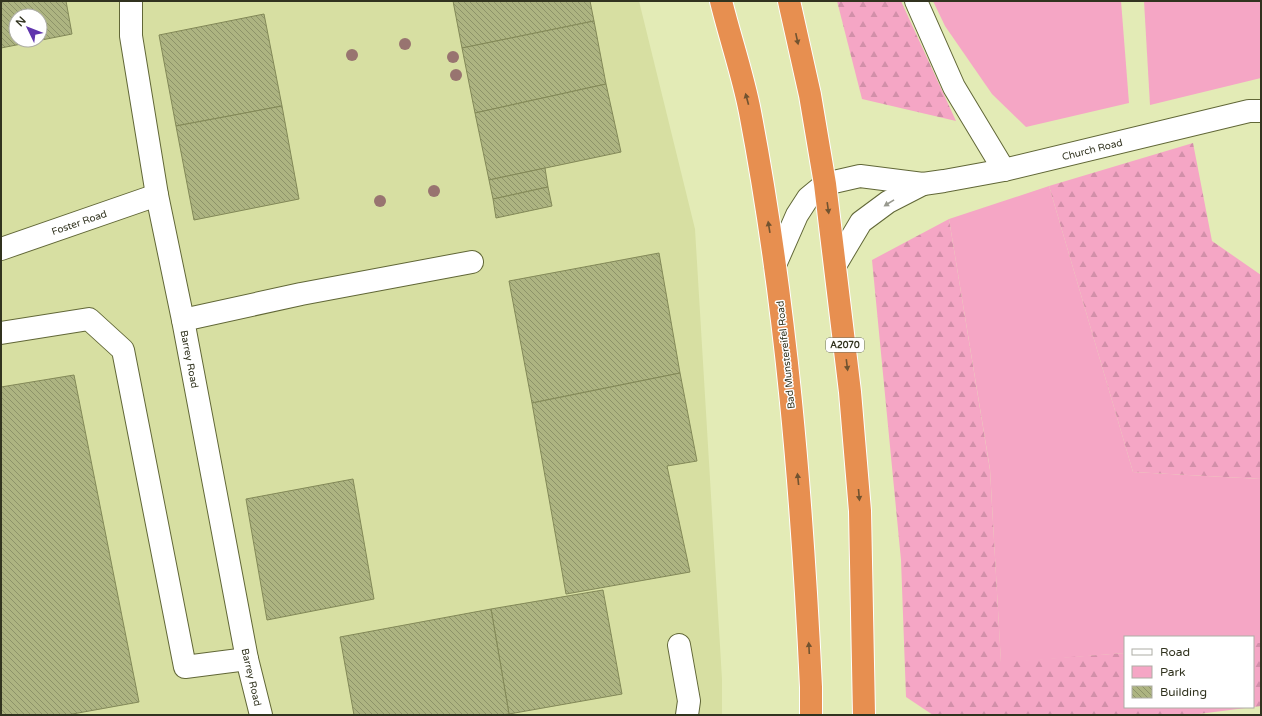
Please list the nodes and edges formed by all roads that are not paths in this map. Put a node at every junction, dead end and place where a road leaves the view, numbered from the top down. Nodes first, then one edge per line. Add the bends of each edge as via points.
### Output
1 (130, 1) edge
2 (720, 1) edge
3 (789, 1) edge
4 (916, 1) edge
5 (1261, 111) edge
6 (1004, 170) junction
7 (825, 184) junction
8 (923, 184) junction
9 (157, 195) junction
10 (1, 249) edge
11 (472, 262) dead end
12 (836, 264) junction
13 (775, 265) junction
14 (183, 320) junction
15 (1, 334) edge
16 (679, 645) dead end
17 (247, 659) junction
18 (261, 715) edge
19 (687, 715) edge
20 (811, 715) edge
21 (864, 715) edge

1 - 9 street, Barrey Road via 131,36
13 -> 2 highway, Bad Munstereifel Road via 750,110
3 -> 7 highway, A2070 via 810,95
4 - 6 street via 954,87
5 - 6 street, Church Road via 1242,113
6 - 8 street, Church Road
7 - 8 street, Church Road via 860,176
7 -> 12 highway, A2070
7 - 13 street, Church Road via 808,198 797,214
8 -> 12 street, Church Road via 888,202 862,222
9 - 10 street, Foster Road
9 - 14 street, Barrey Road
11 - 14 street via 301,294
12 -> 21 highway, A2070 via 860,511
20 -> 13 highway, Bad Munstereifel Road via 802,517
14 - 17 street, Barrey Road
15 - 17 street via 89,319 123,350 185,667
16 - 19 street via 690,701
17 - 18 street, Barrey Road

